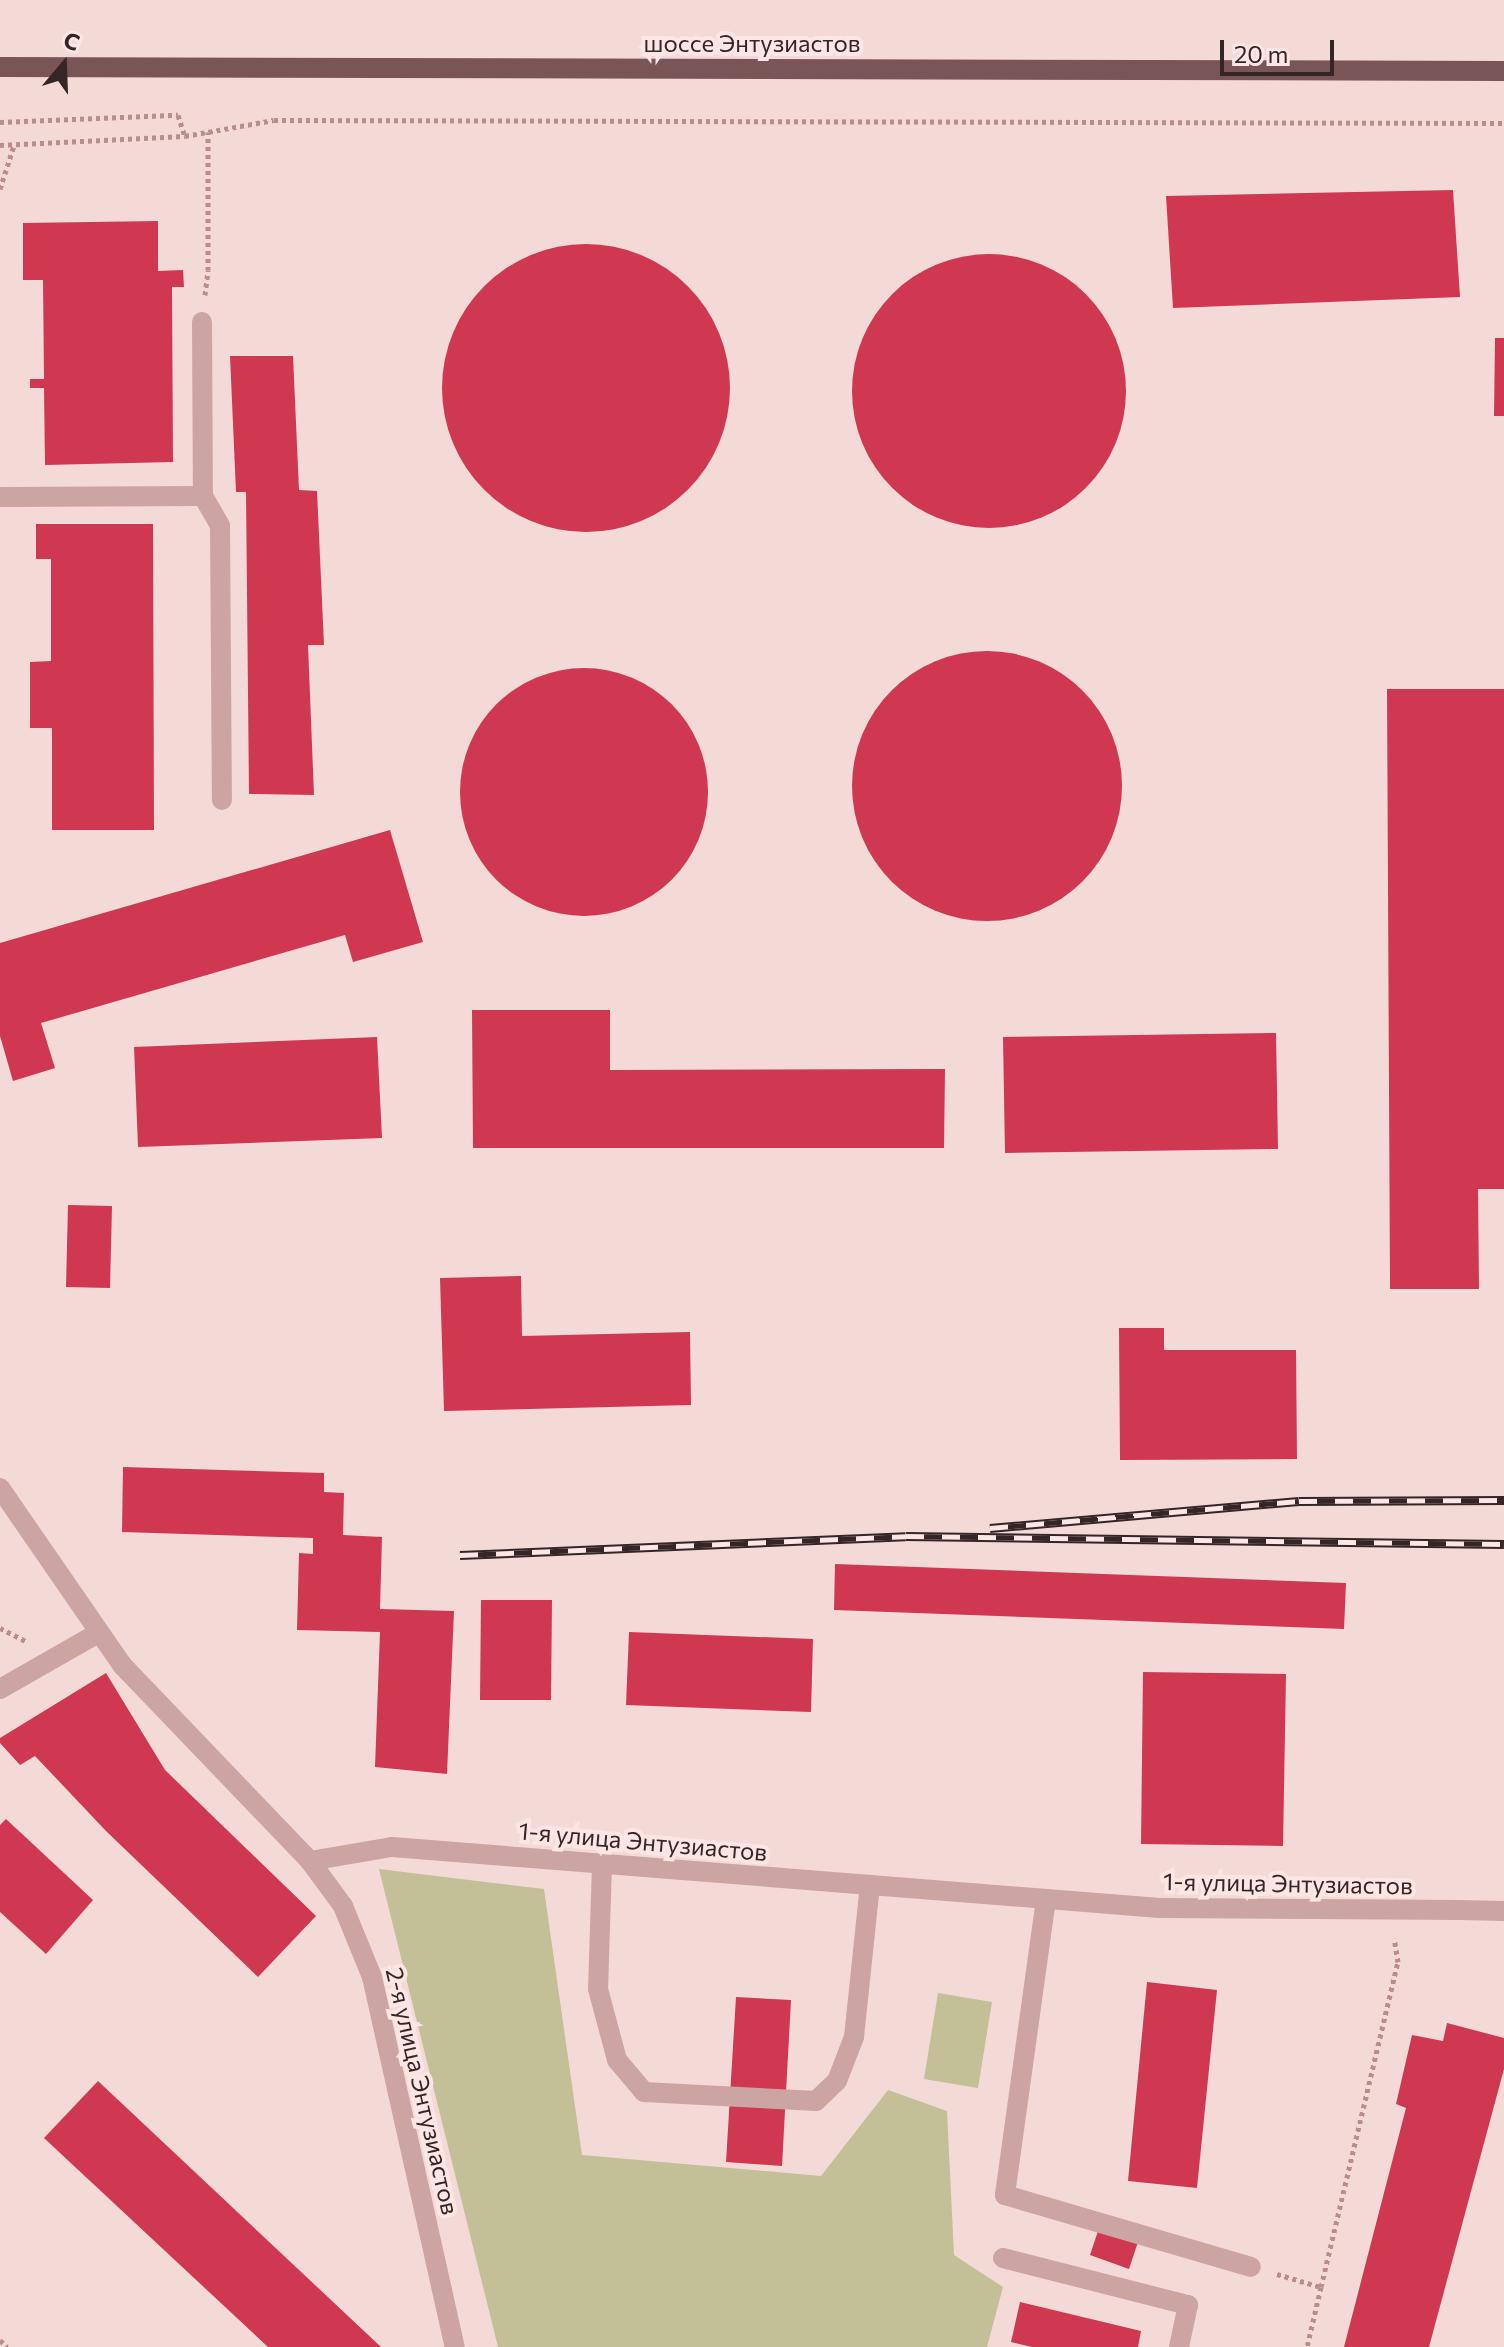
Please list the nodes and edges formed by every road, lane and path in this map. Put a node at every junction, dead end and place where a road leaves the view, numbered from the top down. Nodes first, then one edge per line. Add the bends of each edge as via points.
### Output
1 (0, 67) edge
2 (1504, 71) edge
3 (0, 122) edge
4 (1504, 123) edge
5 (208, 132) junction
6 (185, 136) junction
7 (0, 145) edge
8 (14, 145) junction
9 (0, 189) edge
10 (202, 322) joint
11 (203, 496) junction
12 (0, 497) edge
13 (222, 800) dead end
14 (0, 1488) edge
15 (98, 1633) junction
16 (0, 1689) edge
17 (310, 1861) junction
18 (602, 1864) junction
19 (870, 1885) junction
20 (1046, 1899) junction
21 (1388, 1910) junction
22 (1504, 1911) edge
23 (1003, 2258) dead end
24 (1251, 2267) joint
25 (1321, 2287) junction
26 (0, 2340) edge
27 (7, 2347) edge
28 (455, 2347) edge
29 (1179, 2347) edge
30 (1307, 2347) edge

1 - 2 main road, шоссе Энтузиастов
3 - 6 path via 178,115
4 - 5 path via 274,120
5 - 6 path
5 - 10 path via 208,270
6 - 8 path
7 - 8 path
8 - 9 path
10 - 11 street
11 - 12 street
11 - 13 street via 220,526
14 - 15 street
15 - 16 street
15 - 17 street via 123,1666
17 - 18 street, 1-я улица Энтузиастов via 392,1847
17 - 28 street, 2-я улица Энтузиастов via 343,1906 372,1977
18 - 19 street, 1-я улица Энтузиастов
18 - 19 street via 598,1989 617,2060 644,2092 816,2101 837,2081 854,2037
19 - 20 street, 1-я улица Энтузиастов
20 - 21 street, 1-я улица Энтузиастов via 1160,1908
20 - 24 street via 1005,2195
21 - 22 street, 1-я улица Энтузиастов
21 - 25 path via 1398,1962
23 - 29 street via 1188,2305
24 - 25 path
25 - 30 path
26 - 27 path

